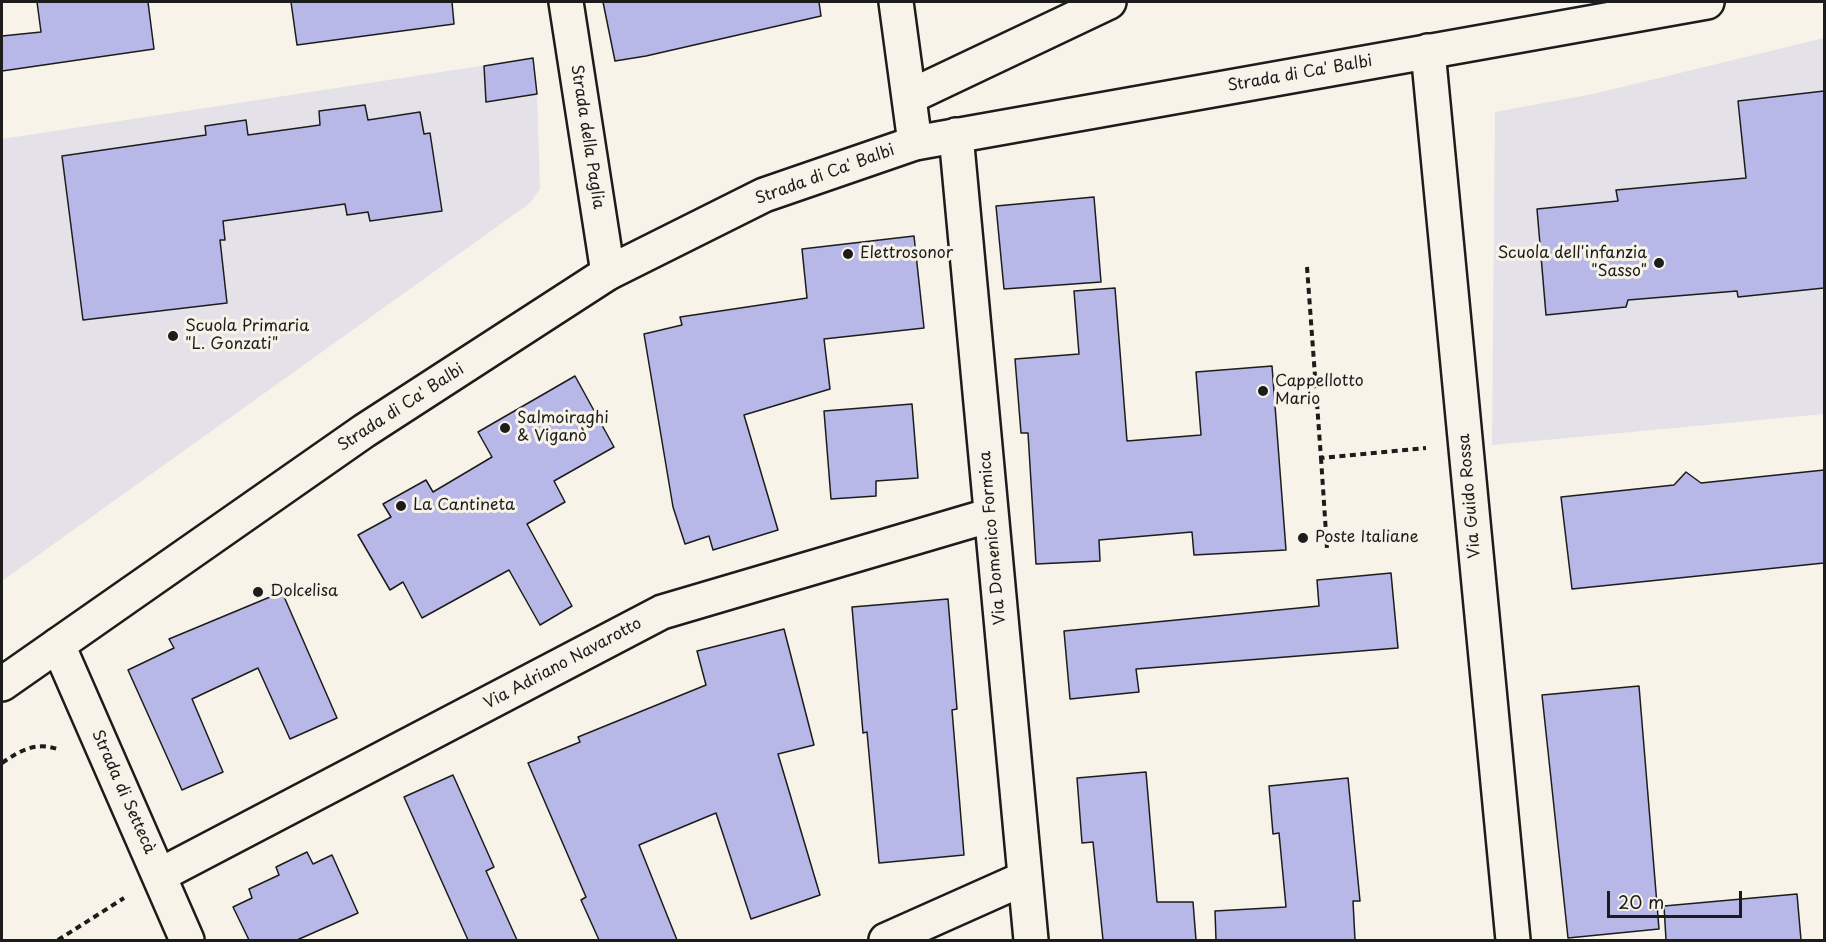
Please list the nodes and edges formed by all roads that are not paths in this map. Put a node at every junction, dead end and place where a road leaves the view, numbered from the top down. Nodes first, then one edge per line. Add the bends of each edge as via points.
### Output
1 (566, 2) edge
2 (896, 2) edge
3 (1109, 2) edge
4 (1707, 2) edge
5 (1428, 51) junction
6 (909, 97) junction
7 (956, 135) junction
8 (915, 143) junction
9 (608, 273) junction
10 (991, 515) junction
11 (58, 645) junction
12 (3, 679) edge
13 (160, 875) junction
14 (1025, 878) junction
15 (187, 940) edge
16 (886, 940) edge
17 (1031, 940) edge
18 (1513, 940) edge

1 - 9 street, Strada della Paglia
2 - 6 street
3 - 6 street
4 - 5 street, Strada di Ca' Balbi
5 - 7 street, Strada di Ca' Balbi
5 - 18 street, Via Guido Rossa
6 - 8 street
7 - 8 street, Strada di Ca' Balbi
7 - 10 street, Via Domenico Formica
8 - 9 street, Strada di Ca' Balbi via 764,195
9 - 11 street, Strada di Ca' Balbi via 364,431
10 - 13 street, Via Adriano Navarotto via 662,612
10 - 14 street, Via Domenico Formica
11 - 12 street, Strada di Ca' Balbi
11 - 13 street, Strada di Settecà
13 - 15 street, Strada di Settecà
14 - 16 street
14 - 17 street, Via Domenico Formica

